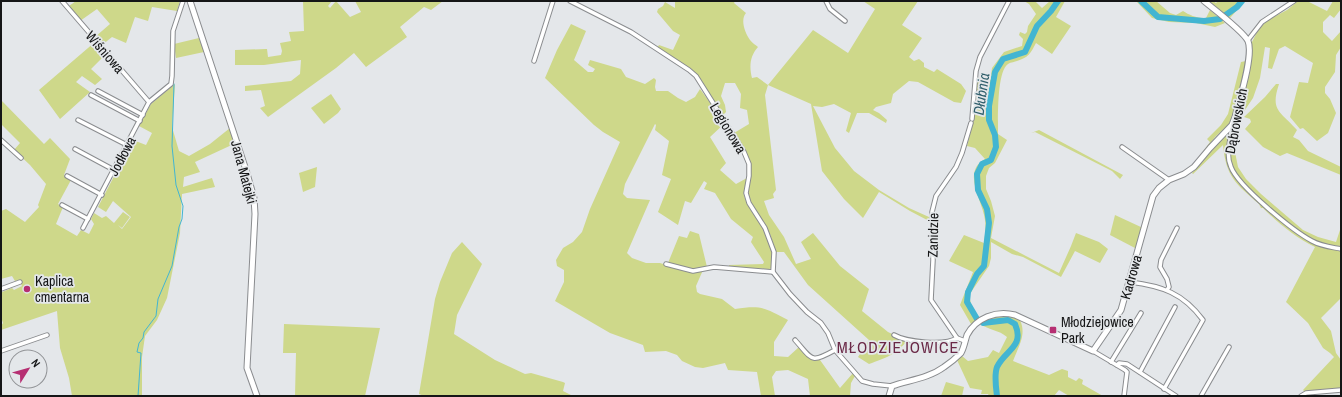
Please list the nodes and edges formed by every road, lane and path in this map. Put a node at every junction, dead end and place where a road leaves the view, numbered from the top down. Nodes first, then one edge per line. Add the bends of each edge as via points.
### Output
1 (62, 1) edge
2 (183, 1) edge
3 (190, 1) edge
4 (553, 1) edge
5 (570, 1) edge
6 (826, 1) edge
7 (1009, 1) edge
8 (1204, 1) edge
9 (1294, 1) edge
10 (845, 21) dead end
11 (1248, 40) junction
12 (534, 61) dead end
13 (98, 91) dead end
14 (91, 95) dead end
15 (150, 102) junction
16 (143, 115) junction
17 (78, 120) dead end
18 (140, 121) junction
19 (1232, 125) junction
20 (1, 140) edge
21 (127, 145) junction
22 (1122, 146) dead end
23 (75, 149) dead end
24 (21, 158) dead end
25 (114, 170) junction
26 (67, 176) dead end
27 (1169, 180) junction
28 (102, 194) junction
29 (62, 205) dead end
30 (88, 219) junction
31 (83, 228) dead end
32 (1177, 228) dead end
33 (1341, 249) edge
34 (666, 264) dead end
35 (773, 272) junction
36 (20, 282) dead end
37 (1130, 282) junction
38 (1, 289) edge
39 (1167, 290) junction
40 (1175, 307) dead end
41 (1141, 313) dead end
42 (47, 335) dead end
43 (894, 335) dead end
44 (957, 338) junction
45 (794, 340) dead end
46 (965, 341) junction
47 (1229, 347) dead end
48 (1, 350) edge
49 (835, 350) junction
50 (1093, 351) junction
51 (1111, 362) junction
52 (1117, 365) junction
53 (1140, 372) junction
54 (892, 386) junction
55 (1164, 389) junction
56 (1341, 390) edge
57 (257, 396) edge
58 (889, 396) edge
59 (1124, 396) edge
60 (1176, 396) edge
61 (1200, 396) edge
62 (1301, 396) edge

1 - 15 street, Wiśniowa
2 - 15 street, Jodłowa via 173,31 171,84
3 - 57 street, Jana Matejki via 254,198 246,368
4 - 12 street
5 - 35 street, Legionowa via 631,32 696,76 749,164 746,193 774,252
6 - 10 street via 830,9
7 - 44 street, Zanidzie via 980,57 976,71 971,121 962,153 936,196 932,212 931,300
8 - 11 street
9 - 11 street via 1262,22
11 - 19 street, Dąbrowskich via 1249,61
13 - 16 street
14 - 18 street
15 - 16 street, Jodłowa
16 - 18 street, Jodłowa
17 - 21 street
18 - 21 street, Jodłowa
19 - 27 street via 1191,170
19 - 33 street, Dąbrowskich via 1228,159 1240,183 1301,234 1326,247
20 - 24 street
21 - 25 street, Jodłowa
22 - 27 street
23 - 25 street
25 - 28 street, Jodłowa
26 - 28 street
27 - 37 street, Kadrowa via 1153,196
28 - 30 street, Jodłowa
29 - 30 street
30 - 31 street, Jodłowa
32 - 39 street via 1161,260 1160,267 1169,287
34 - 35 street via 693,271 714,267
35 - 49 street via 803,308 821,323
36 - 38 street
37 - 39 street
37 - 50 street, Kadrowa via 1122,310
39 - 55 street via 1189,304 1203,320
40 - 53 street
41 - 51 street
42 - 48 street
43 - 44 street via 906,340 938,342
44 - 46 street
45 - 49 street via 814,359 820,359
46 - 50 street via 971,329 987,317 992,314 1008,313
46 - 54 street via 960,353 940,370
47 - 61 street
49 - 54 street via 862,381
50 - 51 street
51 - 52 street
52 - 53 street via 1122,363
52 - 59 street via 1127,372
53 - 55 street
54 - 58 street
55 - 60 street
56 - 62 street via 1306,393

